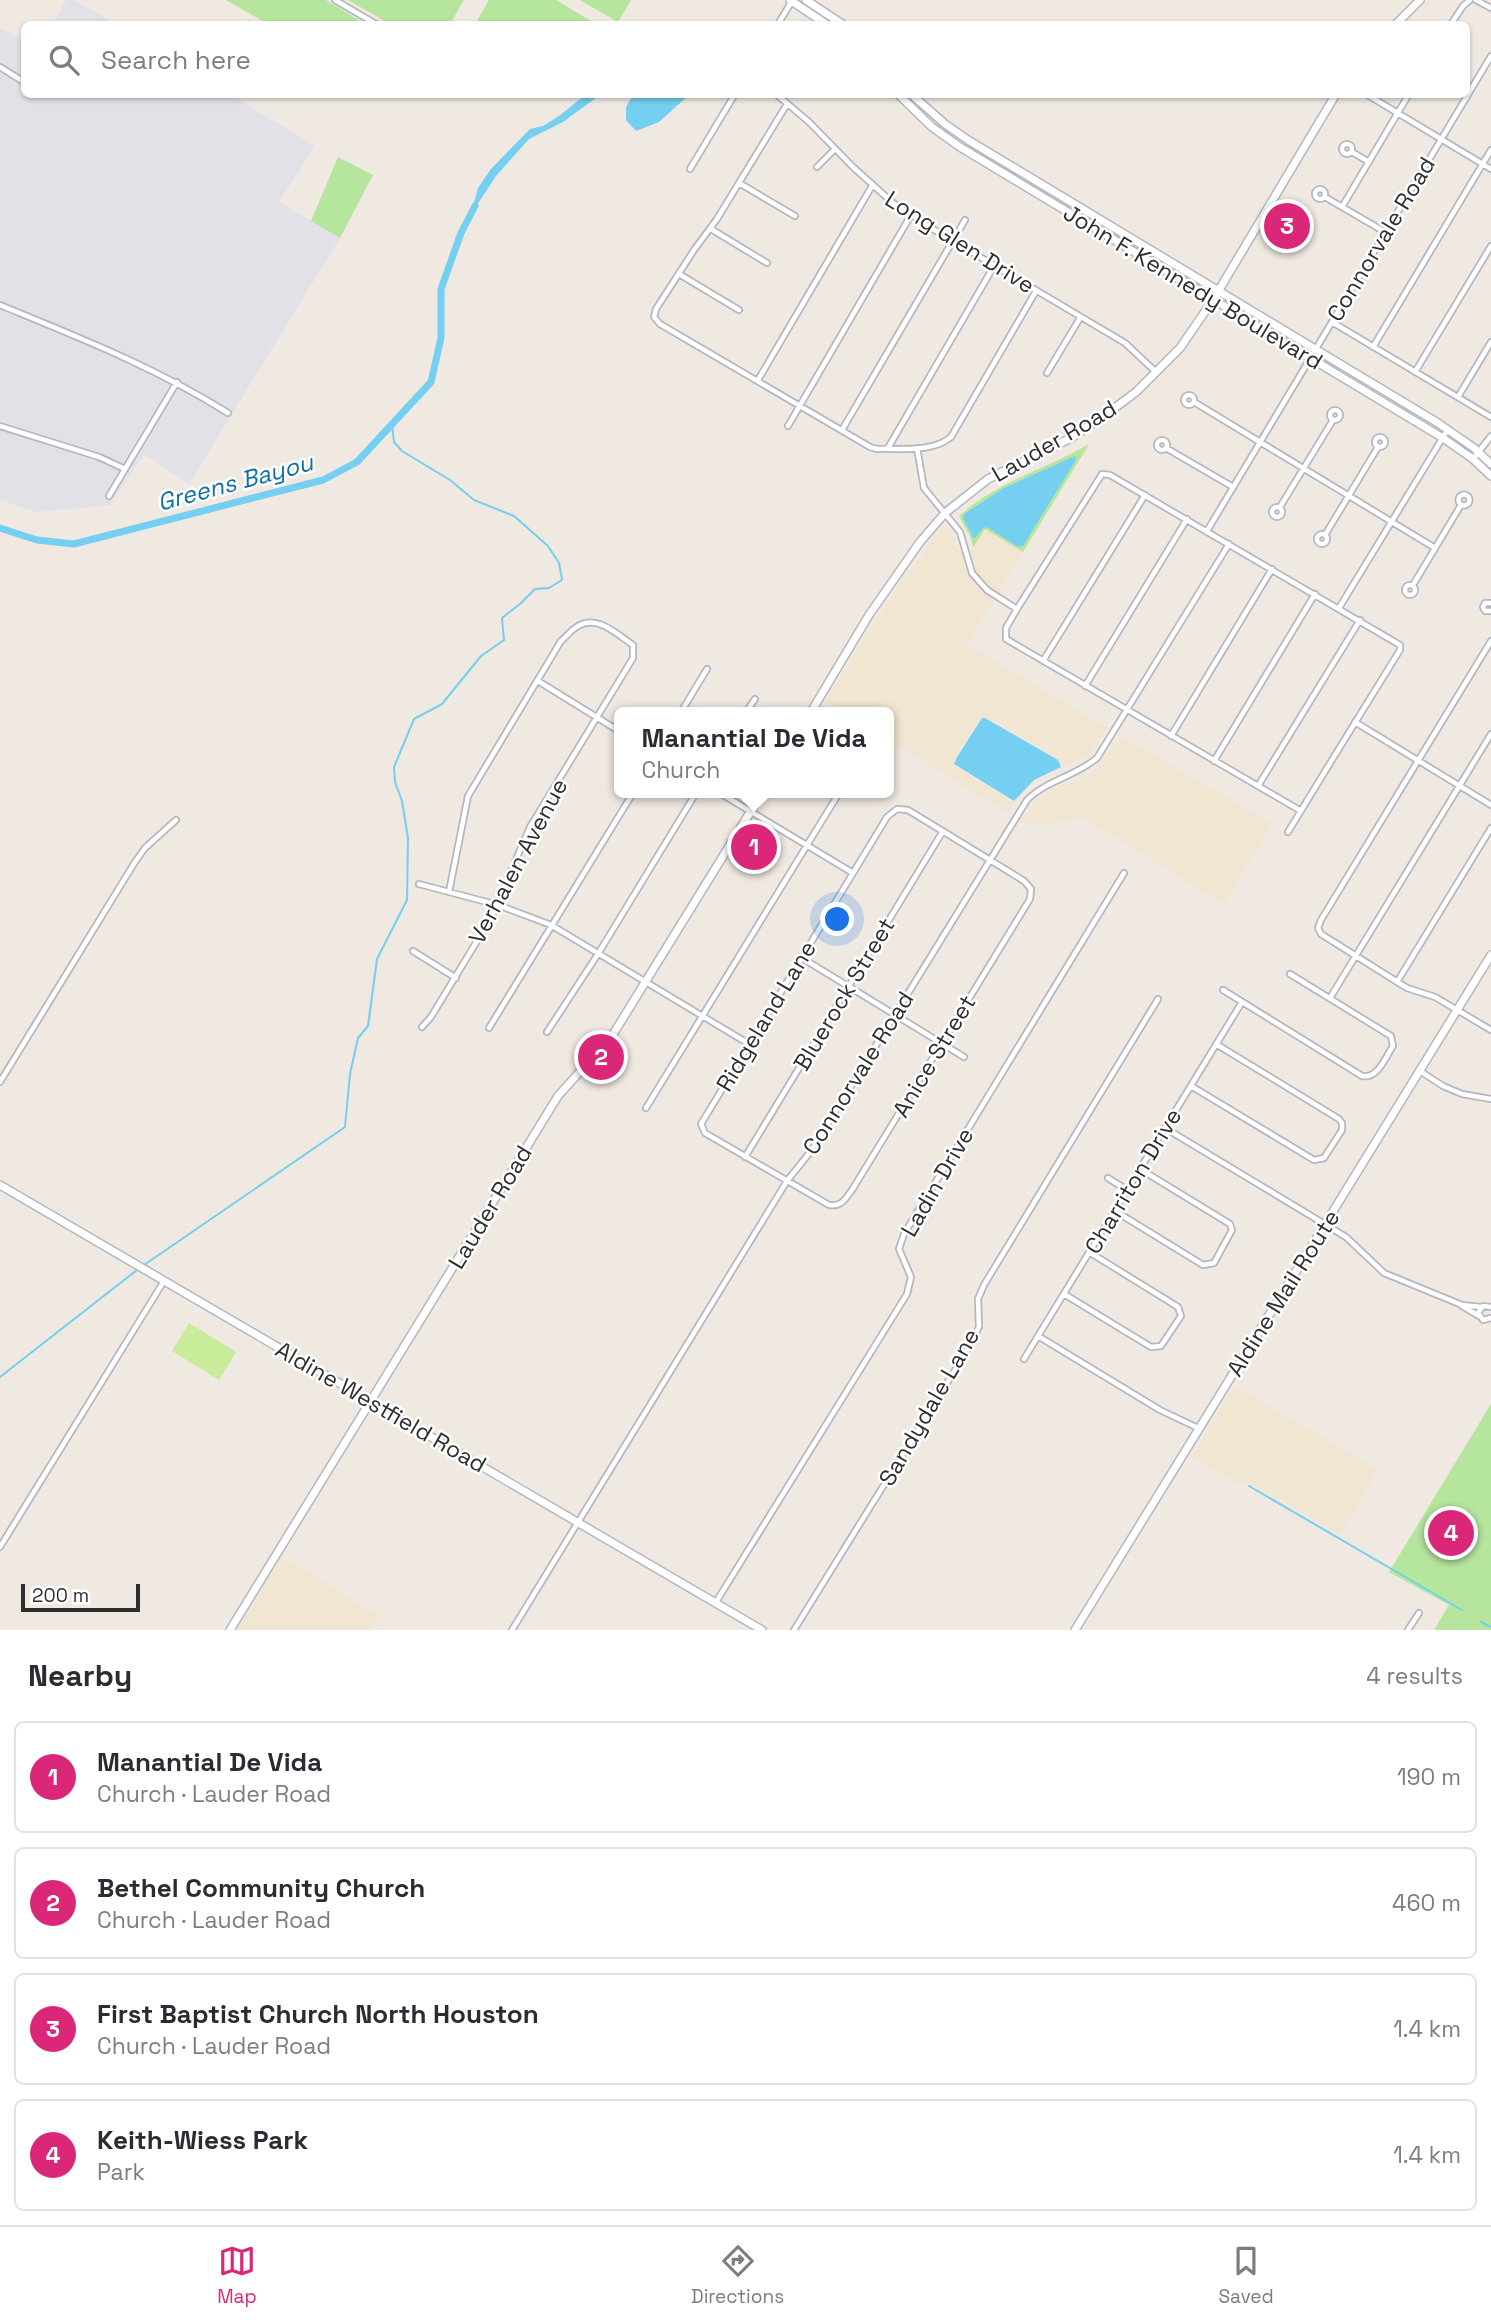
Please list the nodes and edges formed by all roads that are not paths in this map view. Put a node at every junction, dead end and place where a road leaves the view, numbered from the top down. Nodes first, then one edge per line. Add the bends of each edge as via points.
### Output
1 (335, 0) edge
2 (792, 0) edge
3 (806, 0) edge
4 (1420, 0) edge
5 (1471, 0) edge
6 (1476, 0) edge
7 (1491, 8) edge
8 (371, 21) edge
9 (780, 21) edge
10 (822, 21) edge
11 (838, 21) edge
12 (1399, 21) edge
13 (1453, 21) edge
14 (1491, 56) edge
15 (0, 67) edge
16 (21, 80) edge
17 (1470, 90) edge
18 (733, 98) edge
19 (781, 98) edge
20 (902, 98) edge
21 (916, 98) edge
22 (1334, 98) edge
23 (1373, 98) edge
24 (1407, 98) edge
25 (1465, 98) edge
26 (788, 104) junction
27 (1398, 113) junction
28 (1440, 139) junction
29 (835, 149) junction
30 (1491, 150) edge
31 (1352, 152) dead end
32 (1369, 162) junction
33 (1483, 164) junction
34 (817, 167) dead end
35 (690, 169) dead end
36 (1491, 169) edge
37 (739, 183) junction
38 (872, 186) junction
39 (1325, 197) dead end
40 (1342, 207) junction
41 (911, 215) junction
42 (795, 216) dead end
43 (965, 220) dead end
44 (1102, 221) junction
45 (710, 229) junction
46 (1096, 230) junction
47 (1385, 232) junction
48 (953, 241) junction
49 (1491, 246) edge
50 (766, 263) dead end
51 (994, 266) junction
52 (678, 274) junction
53 (1036, 291) junction
54 (1218, 291) junction
55 (1213, 300) junction
56 (0, 305) edge
57 (739, 310) dead end
58 (1080, 318) junction
59 (1332, 322) junction
60 (1491, 342) edge
61 (1373, 347) junction
62 (1315, 349) junction
63 (1310, 358) junction
64 (1157, 372) junction
65 (1416, 372) junction
66 (1046, 373) dead end
67 (758, 380) junction
68 (177, 382) junction
69 (1458, 397) junction
70 (1194, 402) dead end
71 (800, 406) junction
72 (228, 413) dead end
73 (1491, 417) edge
74 (1333, 419) dead end
75 (0, 426) edge
76 (788, 426) dead end
77 (1448, 429) junction
78 (842, 430) junction
79 (1491, 436) edge
80 (1443, 438) junction
81 (1260, 443) junction
82 (1378, 447) dead end
83 (917, 448) junction
84 (1166, 448) dead end
85 (887, 449) junction
86 (1476, 456) junction
87 (1491, 464) edge
88 (1303, 468) junction
89 (125, 469) junction
90 (1491, 476) edge
91 (1233, 487) junction
92 (1145, 495) junction
93 (1348, 495) junction
94 (109, 496) dead end
95 (1461, 505) dead end
96 (1280, 507) dead end
97 (944, 513) junction
98 (1187, 519) junction
99 (1392, 522) junction
100 (1207, 531) junction
101 (1325, 535) dead end
102 (1229, 544) junction
103 (1435, 548) junction
104 (1272, 569) junction
105 (1413, 585) dead end
106 (1315, 594) junction
107 (1491, 603) edge
108 (1339, 608) junction
109 (1017, 609) junction
110 (1491, 611) edge
111 (1360, 620) junction
112 (1491, 641) edge
113 (1043, 661) junction
114 (707, 669) dead end
115 (538, 681) junction
116 (1085, 686) junction
117 (755, 699) dead end
118 (684, 707) edge
119 (749, 707) edge
120 (814, 707) edge
121 (1128, 711) junction
122 (598, 718) junction
123 (1355, 722) junction
124 (614, 728) edge
125 (1491, 734) edge
126 (1171, 736) junction
127 (1419, 760) junction
128 (1214, 761) junction
129 (1258, 786) junction
130 (1459, 786) junction
131 (630, 798) edge
132 (693, 798) edge
133 (729, 798) edge
134 (759, 798) edge
135 (836, 798) edge
136 (1491, 805) edge
137 (751, 811) junction
138 (1301, 811) junction
139 (176, 820) dead end
140 (1491, 828) edge
141 (943, 831) junction
142 (1288, 832) dead end
143 (807, 845) junction
144 (990, 860) junction
145 (853, 873) junction
146 (1124, 873) dead end
147 (419, 884) dead end
148 (449, 892) junction
149 (498, 905) junction
150 (551, 926) junction
151 (413, 951) dead end
152 (598, 954) junction
153 (1491, 954) edge
154 (1356, 956) junction
155 (802, 958) junction
156 (1290, 974) dead end
157 (456, 978) junction
158 (1397, 982) junction
159 (646, 983) junction
160 (848, 986) junction
161 (1223, 990) dead end
162 (1330, 998) junction
163 (1158, 999) dead end
164 (1242, 1002) junction
165 (1458, 1009) junction
166 (895, 1015) junction
167 (702, 1016) junction
168 (422, 1027) dead end
169 (489, 1028) dead end
170 (1491, 1030) edge
171 (547, 1032) dead end
172 (942, 1043) junction
173 (749, 1044) junction
174 (1216, 1044) junction
175 (964, 1057) dead end
176 (1420, 1071) junction
177 (0, 1082) edge
178 (1191, 1086) junction
179 (1491, 1099) edge
180 (646, 1108) dead end
181 (1165, 1128) junction
182 (745, 1157) junction
183 (1140, 1169) junction
184 (1108, 1178) dead end
185 (787, 1181) junction
186 (0, 1185) edge
187 (1127, 1190) junction
188 (1115, 1211) junction
189 (1325, 1225) junction
190 (1089, 1252) junction
191 (164, 1281) junction
192 (1064, 1294) junction
193 (1462, 1305) junction
194 (1487, 1305) edge
195 (1479, 1316) junction
196 (1491, 1318) edge
197 (1484, 1320) junction
198 (1491, 1327) edge
199 (1038, 1336) junction
200 (1024, 1359) dead end
201 (371, 1401) junction
202 (1199, 1429) junction
203 (578, 1523) junction
204 (0, 1547) edge
205 (716, 1603) junction
206 (1419, 1613) dead end
207 (514, 1628) edge
208 (230, 1630) edge
209 (524, 1630) edge
210 (762, 1630) edge
211 (794, 1630) edge
212 (1075, 1630) edge
213 (1408, 1630) edge

1 - 8 street
2 - 9 street
2 - 10 main road
3 - 11 main road
4 - 12 main road
5 - 13 street
6 - 7 street
14 - 17 street, Connorvale Road
15 - 16 street
18 - 35 street
19 - 26 street, Long Glen Drive
20 - 46 main road, John F. Kennedy Boulevard via 939,133
21 - 44 main road, John F. Kennedy Boulevard via 968,140
22 - 54 main road, Lauder Road
23 - 27 street
24 - 27 street
25 - 28 street, Connorvale Road
26 - 29 street, Long Glen Drive
26 - 37 street
27 - 28 street
27 - 32 street
28 - 33 street
28 - 47 street, Connorvale Road
29 - 34 street
29 - 38 street, Long Glen Drive
30 - 33 street
31 - 32 street
32 - 40 street
33 - 36 street
33 - 61 street
37 - 42 street
37 - 45 street
38 - 41 street, Long Glen Drive
38 - 67 street
39 - 40 street
40 - 47 street
41 - 48 street, Long Glen Drive
41 - 71 street
43 - 48 street
44 - 46 main road
44 - 54 main road, John F. Kennedy Boulevard
45 - 50 street
45 - 52 street
46 - 55 main road, John F. Kennedy Boulevard
47 - 59 street, Connorvale Road
48 - 51 street, Long Glen Drive
48 - 78 street
49 - 65 street
51 - 53 street, Long Glen Drive
51 - 85 street
52 - 57 street
52 - 67 street via 654,317
53 - 58 street, Long Glen Drive
53 - 83 street via 951,437
54 - 55 main road, Lauder Road
54 - 62 main road, John F. Kennedy Boulevard
55 - 63 main road, John F. Kennedy Boulevard
55 - 64 main road, Lauder Road via 1189,337
56 - 68 street
58 - 64 street, Long Glen Drive via 1125,343
58 - 66 street
59 - 61 street
59 - 62 street, Connorvale Road
60 - 69 street
61 - 65 street
62 - 63 street, Connorvale Road
62 - 77 main road, John F. Kennedy Boulevard
63 - 80 main road, John F. Kennedy Boulevard
63 - 81 street, Connorvale Road
64 - 97 main road, Lauder Road via 1091,425 988,479
65 - 69 street
67 - 71 street
68 - 72 street
68 - 89 street
69 - 73 street
70 - 81 street
71 - 76 street
71 - 78 street
74 - 88 street
75 - 89 street
77 - 80 street
77 - 86 main road, John F. Kennedy Boulevard
78 - 85 street via 870,447
79 - 86 street
80 - 86 main road, John F. Kennedy Boulevard
80 - 99 street
81 - 88 street
81 - 91 street, Connorvale Road
82 - 93 street
83 - 85 street
83 - 97 street via 924,488
84 - 91 street
86 - 87 main road, John F. Kennedy Boulevard
86 - 90 main road, John F. Kennedy Boulevard
88 - 93 street
88 - 96 street
89 - 94 street
91 - 100 street, Connorvale Road
92 - 98 street
92 - 109 street via 1102,474
92 - 113 street
93 - 99 street
93 - 101 street
95 - 103 street
97 - 109 street via 960,532 976,579
97 - 120 main road, Lauder Road via 869,615
98 - 100 street
98 - 116 street
99 - 103 street
99 - 108 street
100 - 102 street
102 - 104 street
102 - 121 street, Connorvale Road
103 - 105 street
104 - 106 street
104 - 126 street
106 - 108 street
106 - 128 street
107 - 110 street via 1483,607
108 - 111 street
109 - 113 street via 1005,635
111 - 123 street via 1400,645 1400,650
111 - 129 street
112 - 127 street
113 - 116 street
114 - 118 street
115 - 122 street
115 - 122 street, Verhalen Avenue via 561,641 579,624 595,622 608,627 633,645 633,658
115 - 148 street via 468,796
116 - 121 street
117 - 119 street
121 - 126 street
121 - 144 street, Connorvale Road via 1097,758 1048,783 1027,800
122 - 124 street
122 - 149 street, Verhalen Avenue via 530,827
123 - 127 street
123 - 138 street
125 - 130 street
126 - 128 street
127 - 130 street
127 - 154 street via 1318,928
128 - 129 street
129 - 138 street
130 - 136 street
130 - 154 street
131 - 150 street
132 - 152 street
133 - 137 street
134 - 137 main road, Lauder Road
135 - 143 street
137 - 143 street
137 - 159 main road, Lauder Road
138 - 142 street
139 - 177 street via 135,862
140 - 158 street
141 - 144 street
141 - 145 street, Ridgeland Lane via 908,810 897,809 887,817
141 - 160 street, Bluerock Street
143 - 145 street
143 - 167 street
144 - 166 street, Connorvale Road
144 - 172 street, Anice Street via 1024,881 1030,899
145 - 155 street, Ridgeland Lane
146 - 205 street, Ladin Drive via 904,1234 899,1249 911,1277 907,1294
147 - 148 street
148 - 149 street
149 - 150 street
149 - 157 street, Verhalen Avenue
150 - 152 street
150 - 169 street
151 - 157 street
152 - 159 street
152 - 171 street
153 - 165 main road, Aldine Mail Route
154 - 158 street
154 - 162 street
155 - 160 street
155 - 173 street, Ridgeland Lane
156 - 162 street
157 - 168 street, Verhalen Avenue
158 - 165 street
159 - 167 street
159 - 201 main road, Lauder Road via 607,1043 558,1096
160 - 166 street
160 - 182 street, Bluerock Street
161 - 164 street
162 - 164 street via 1391,1037 1392,1046 1372,1076 1362,1076
163 - 211 street, Sandydale Lane via 984,1285 978,1299 979,1327 965,1354
164 - 174 street, Charriton Drive
165 - 170 street
165 - 176 main road, Aldine Mail Route
166 - 172 street
166 - 185 street, Connorvale Road via 811,1151
167 - 173 street
167 - 180 street
172 - 175 street
172 - 185 street, Anice Street via 843,1203 825,1203
173 - 182 street, Ridgeland Lane via 701,1128
174 - 178 street, Charriton Drive
174 - 178 street via 1339,1119 1342,1128 1324,1158 1314,1160
176 - 179 street via 1462,1094
176 - 189 main road, Aldine Mail Route
178 - 181 street, Charriton Drive
181 - 183 street, Charriton Drive
181 - 189 street
182 - 185 street
183 - 187 street, Charriton Drive
183 - 188 street via 1230,1224 1231,1234 1214,1263 1203,1265
184 - 187 street
185 - 203 street, Connorvale Road
186 - 191 main road, Aldine Westfield Road
187 - 188 street, Charriton Drive
188 - 190 street, Charriton Drive
189 - 193 street via 1346,1237 1384,1273
189 - 202 main road, Aldine Mail Route
190 - 192 street, Charriton Drive
190 - 192 street via 1178,1307 1181,1316 1161,1346 1151,1347
191 - 201 main road, Aldine Westfield Road
191 - 204 street
192 - 199 street, Charriton Drive
193 - 194 street
193 - 195 street
194 - 195 street
195 - 197 street
196 - 197 street
197 - 198 street
199 - 200 street, Charriton Drive
199 - 202 street
201 - 203 main road, Aldine Westfield Road
201 - 208 main road, Lauder Road
202 - 212 main road, Aldine Mail Route
203 - 205 main road, Aldine Westfield Road
203 - 207 street, Connorvale Road
205 - 210 main road, Aldine Westfield Road
206 - 213 street
207 - 209 street

